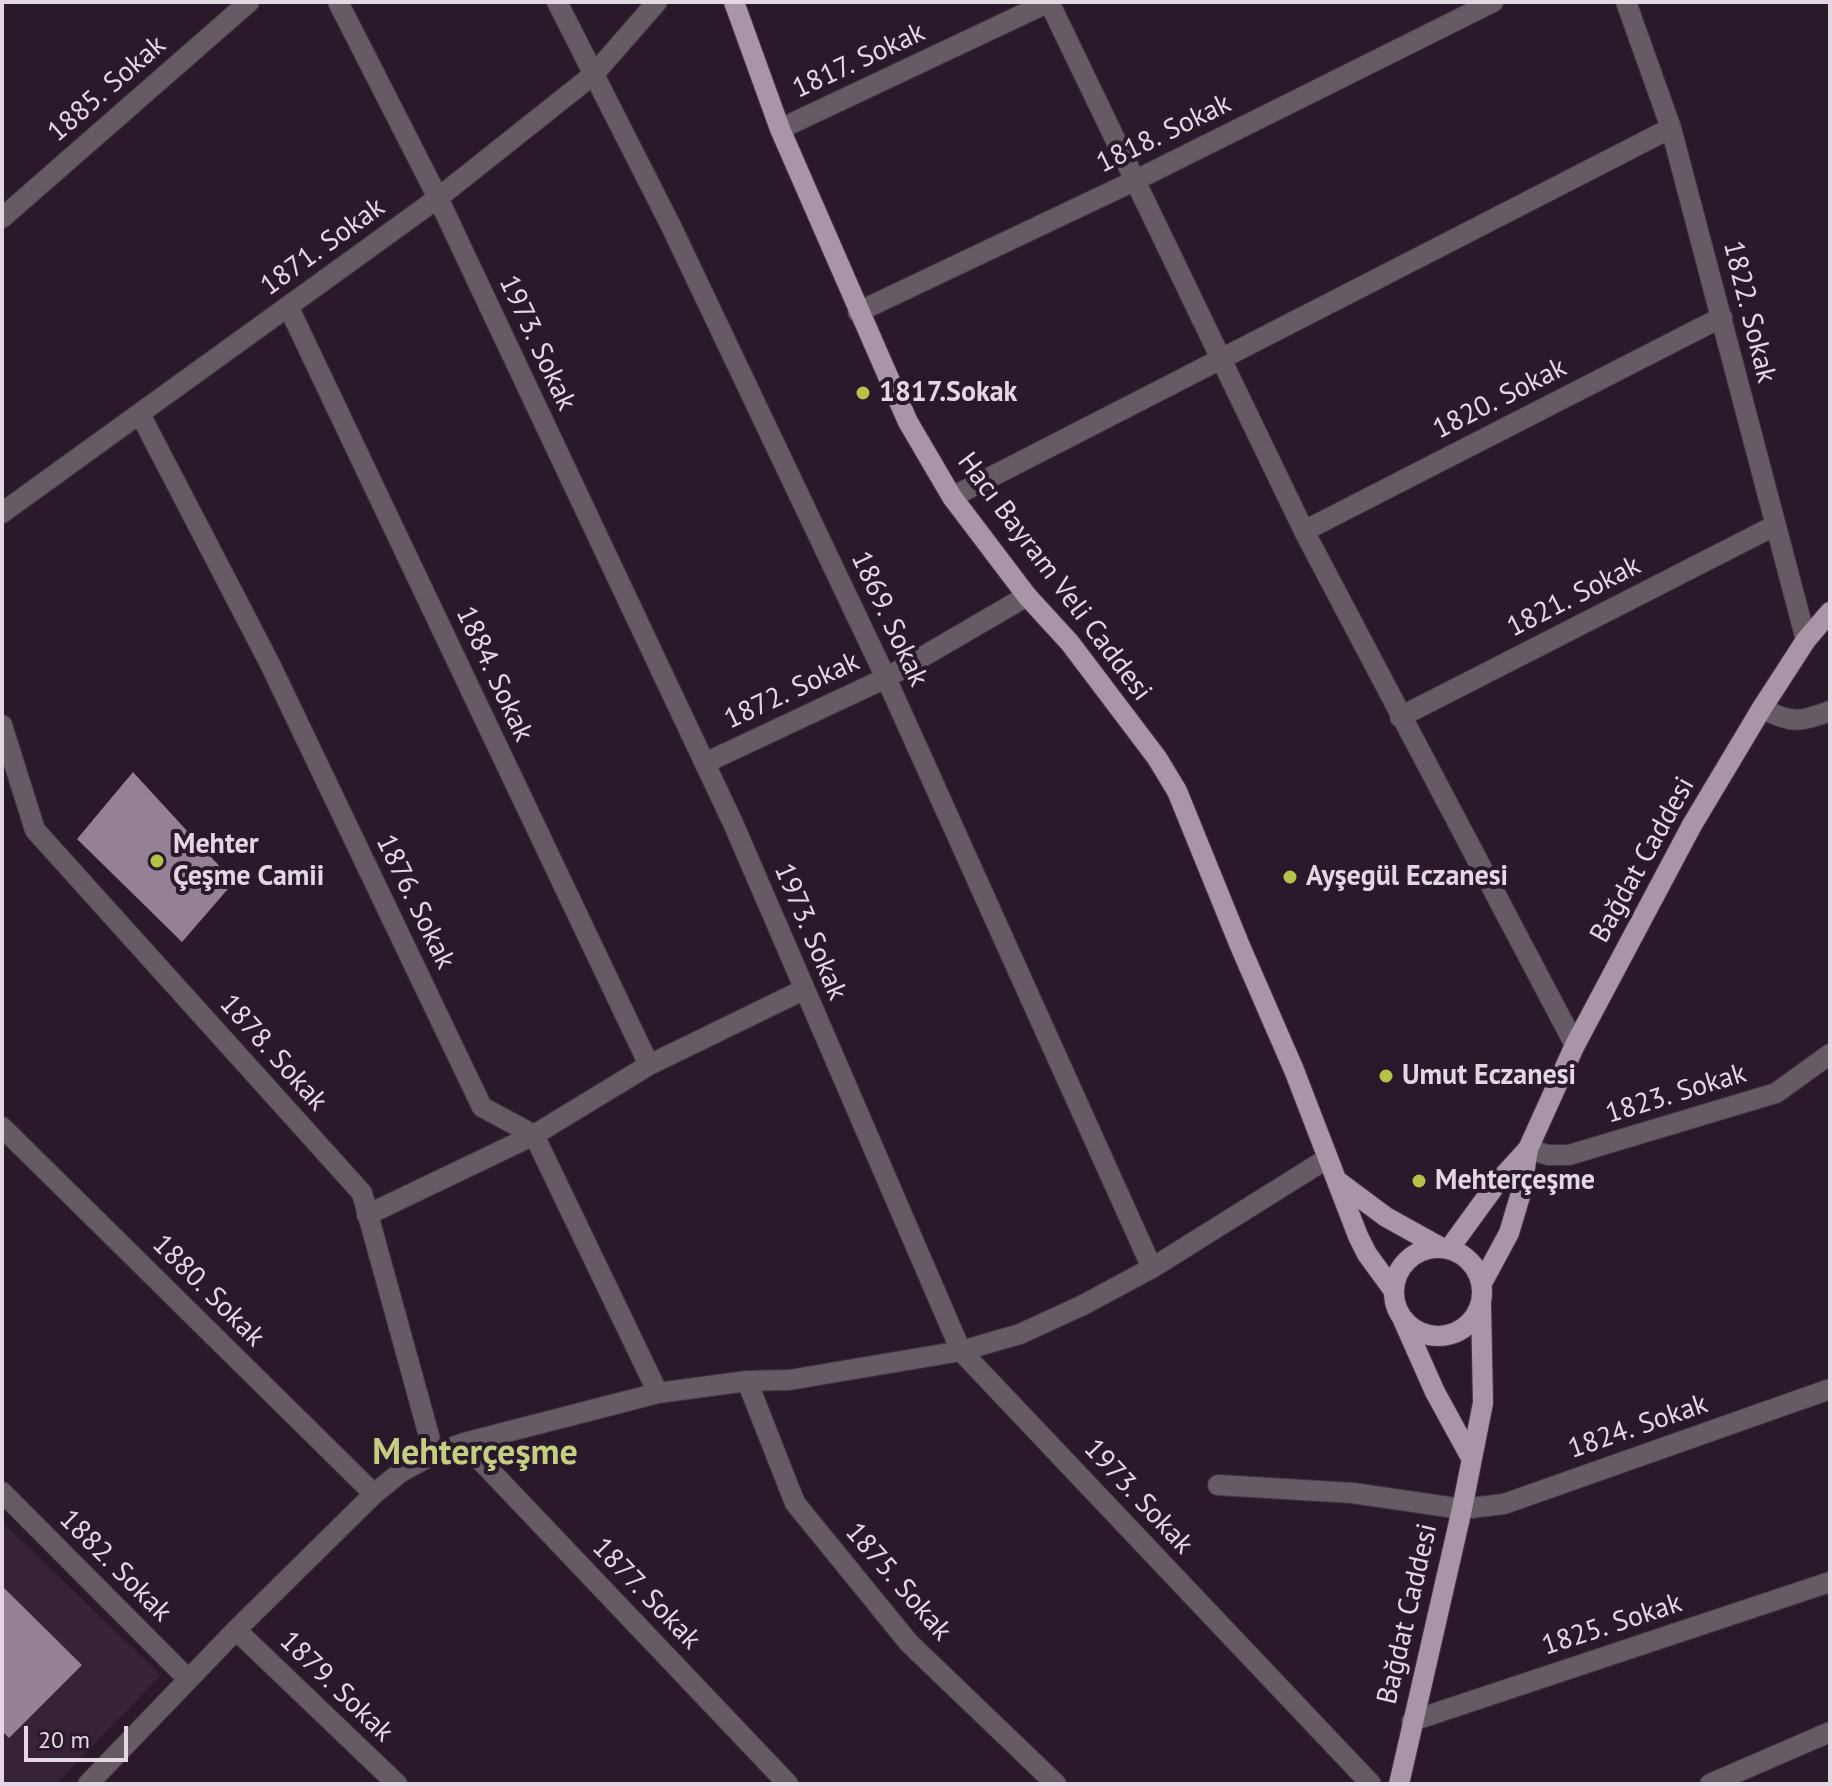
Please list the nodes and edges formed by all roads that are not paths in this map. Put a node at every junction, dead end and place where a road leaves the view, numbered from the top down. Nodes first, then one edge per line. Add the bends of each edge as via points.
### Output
1 (249, 2) edge
2 (338, 2) edge
3 (557, 2) edge
4 (657, 2) edge
5 (734, 2) edge
6 (1049, 2) edge
7 (1493, 2) edge
8 (1626, 2) edge
9 (594, 74) junction
10 (1671, 128) junction
11 (780, 129) junction
12 (1136, 180) junction
13 (438, 198) junction
14 (2, 218) edge
15 (288, 306) junction
16 (858, 312) junction
17 (1722, 317) junction
18 (1222, 360) junction
19 (140, 414) junction
20 (952, 497) junction
21 (2, 513) edge
22 (1774, 526) junction
23 (1304, 531) junction
24 (1027, 596) junction
25 (1830, 612) edge
26 (1806, 640) junction
27 (886, 678) junction
28 (1762, 708) junction
29 (1830, 711) edge
30 (1400, 717) junction
31 (2, 725) edge
32 (705, 763) junction
33 (803, 990) junction
34 (1575, 1045) junction
35 (1830, 1054) edge
36 (649, 1065) junction
37 (2, 1127) edge
38 (534, 1135) junction
39 (1528, 1149) junction
40 (1328, 1158) junction
41 (1339, 1182) junction
42 (367, 1215) junction
43 (1446, 1249) junction
44 (1152, 1268) junction
45 (1394, 1291) junction
46 (1481, 1293) junction
47 (1402, 1317) junction
48 (961, 1351) junction
49 (747, 1381) junction
50 (1830, 1389) edge
51 (658, 1393) junction
52 (464, 1443) junction
53 (434, 1454) junction
54 (1470, 1456) junction
55 (1218, 1485) dead end
56 (2, 1492) edge
57 (374, 1494) junction
58 (1462, 1509) junction
59 (1830, 1582) edge
60 (236, 1630) junction
61 (188, 1679) junction
62 (1412, 1721) junction
63 (1830, 1732) edge
64 (88, 1784) edge
65 (397, 1784) edge
66 (788, 1784) edge
67 (1056, 1784) edge
68 (1371, 1784) edge
69 (1399, 1784) edge
70 (1710, 1784) edge

1 - 14 street, 1885. Sokak
2 - 13 street, 1973. Sokak
3 - 9 street, 1869. Sokak
4 - 9 street, 1871. Sokak
5 - 11 main road, Hacı Bayram Veli Caddesi
6 - 11 street, 1817. Sokak
6 - 12 street
7 - 12 street, 1818. Sokak
8 - 10 street, 1822. Sokak
9 - 13 street, 1871. Sokak
9 - 27 street, 1869. Sokak
10 - 17 street, 1822. Sokak
10 - 18 street
11 - 16 main road, Hacı Bayram Veli Caddesi
12 - 16 street, 1818. Sokak
12 - 18 street
13 - 15 street, 1871. Sokak
13 - 32 street, 1973. Sokak
15 - 19 street, 1871. Sokak
15 - 36 street, 1884. Sokak
16 - 20 main road, Hacı Bayram Veli Caddesi via 908,422
17 - 22 street, 1822. Sokak
17 - 23 street, 1820. Sokak
18 - 20 street
18 - 23 street
19 - 21 street, 1871. Sokak
19 - 38 street, 1876. Sokak via 270,664 482,1107
20 - 24 main road, Hacı Bayram Veli Caddesi
22 - 26 street, 1822. Sokak
22 - 30 street, 1821. Sokak
23 - 30 street
24 - 27 street, 1872. Sokak
24 - 40 main road, Hacı Bayram Veli Caddesi via 1070,643 1177,791
25 - 26 main road, Bağdat Caddesi
26 - 28 main road, Bağdat Caddesi
27 - 32 street, 1872. Sokak
27 - 44 street, 1869. Sokak
28 - 29 street via 1793,721
28 - 34 main road, Bağdat Caddesi via 1692,825
30 - 34 street
31 - 42 street, 1878. Sokak via 35,830 362,1193
32 - 33 street, 1973. Sokak
33 - 36 street
33 - 48 street, 1973. Sokak
34 - 39 main road, Bağdat Caddesi
35 - 39 street, 1823. Sokak via 1776,1093 1569,1155
36 - 38 street
37 - 57 street, 1880. Sokak
38 - 42 street
38 - 51 street
39 - 43 main road, Bağdat Caddesi
39 - 46 main road, Bağdat Caddesi via 1509,1233
40 - 41 main road, Hacı Bayram Veli Caddesi
40 - 44 street
41 - 43 main road, Hacı Bayram Veli Caddesi via 1386,1217
41 - 45 main road, Hacı Bayram Veli Caddesi via 1367,1254
42 - 53 street, 1878. Sokak
43 - 45 main road via 1415,1255 1404,1265
43 - 46 main road via 1472,1263
44 - 48 street via 1020,1334
45 - 47 main road
46 - 47 main road via 1475,1316 1453,1334 1424,1334
46 - 54 main road, Bağdat Caddesi via 1483,1403
47 - 54 main road
48 - 49 street via 789,1380
48 - 68 street, 1973. Sokak
49 - 51 street
49 - 67 street, 1875. Sokak via 795,1503 909,1643
50 - 58 street, 1824. Sokak via 1504,1504
51 - 52 street
52 - 53 street
52 - 66 street, 1877. Sokak
53 - 57 street
54 - 58 main road, Bağdat Caddesi
55 - 58 street, 1824. Sokak via 1353,1493
56 - 61 street, 1882. Sokak
57 - 60 street
58 - 62 main road, Bağdat Caddesi
59 - 62 street, 1825. Sokak
60 - 61 street
60 - 65 street, 1879. Sokak
61 - 64 street
62 - 69 main road, Bağdat Caddesi
63 - 70 street

